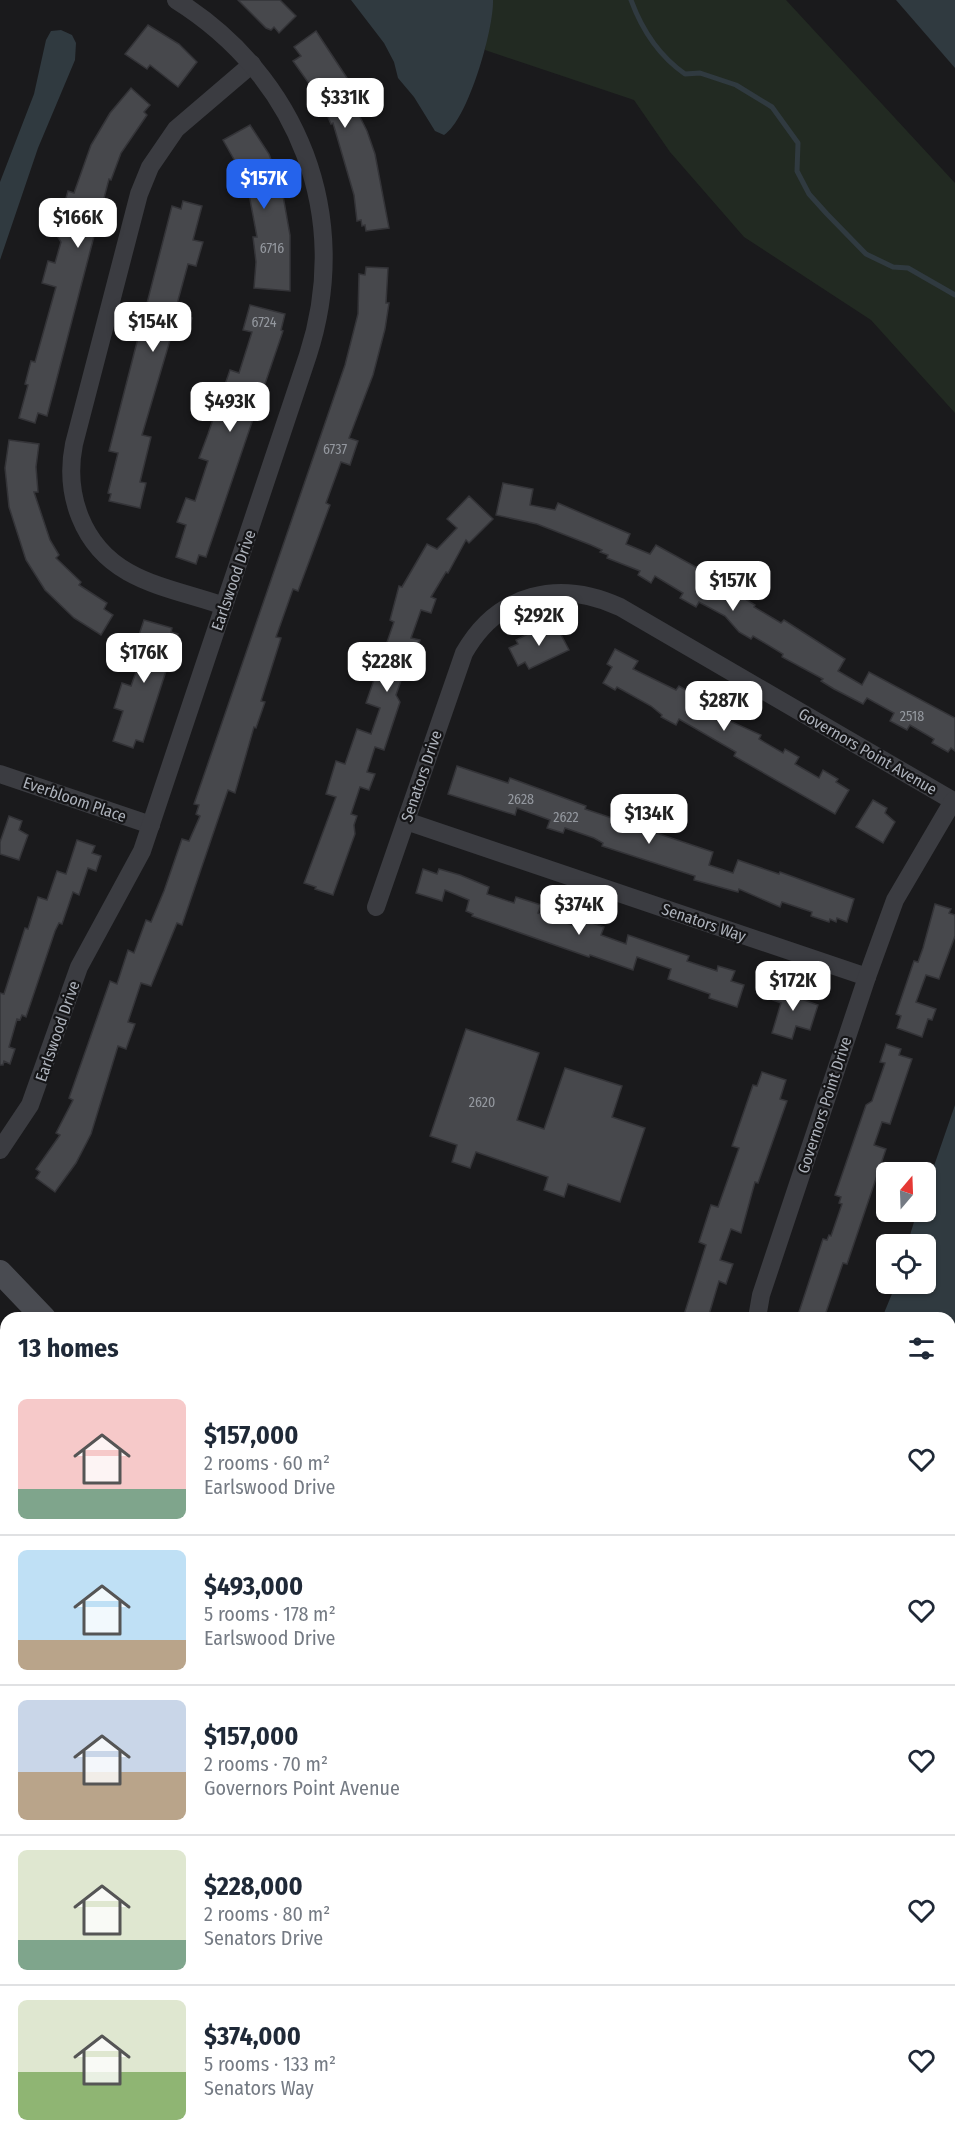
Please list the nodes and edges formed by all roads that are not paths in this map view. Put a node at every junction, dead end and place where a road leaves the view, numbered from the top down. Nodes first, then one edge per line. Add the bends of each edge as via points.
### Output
1 (176, 0) edge
2 (252, 64) junction
3 (522, 600) joint
4 (224, 606) junction
5 (0, 774) edge
6 (954, 801) edge
7 (406, 821) junction
8 (151, 825) junction
9 (376, 907) dead end
10 (867, 977) junction
11 (0, 1150) edge
12 (0, 1272) edge
13 (38, 1312) edge
14 (758, 1312) edge

1 - 2 street, Earlswood Drive via 213,25
2 - 4 street, Earlswood Drive via 289,116 312,176 321,217 323,283 311,346
2 - 4 street via 176,129 147,172 70,467 79,516 107,557 139,577
3 - 6 street, Governors Point Avenue via 576,593 620,607
3 - 7 street, Senators Drive via 488,622 466,650
4 - 8 street, Earlswood Drive
5 - 8 street, Everbloom Place
6 - 10 street, Governors Point Drive via 895,900
7 - 9 street, Senators Drive
7 - 10 street, Senators Way
8 - 11 street, Earlswood Drive via 133,871 79,967 30,1105
10 - 14 street, Governors Point Drive
12 - 13 main road

